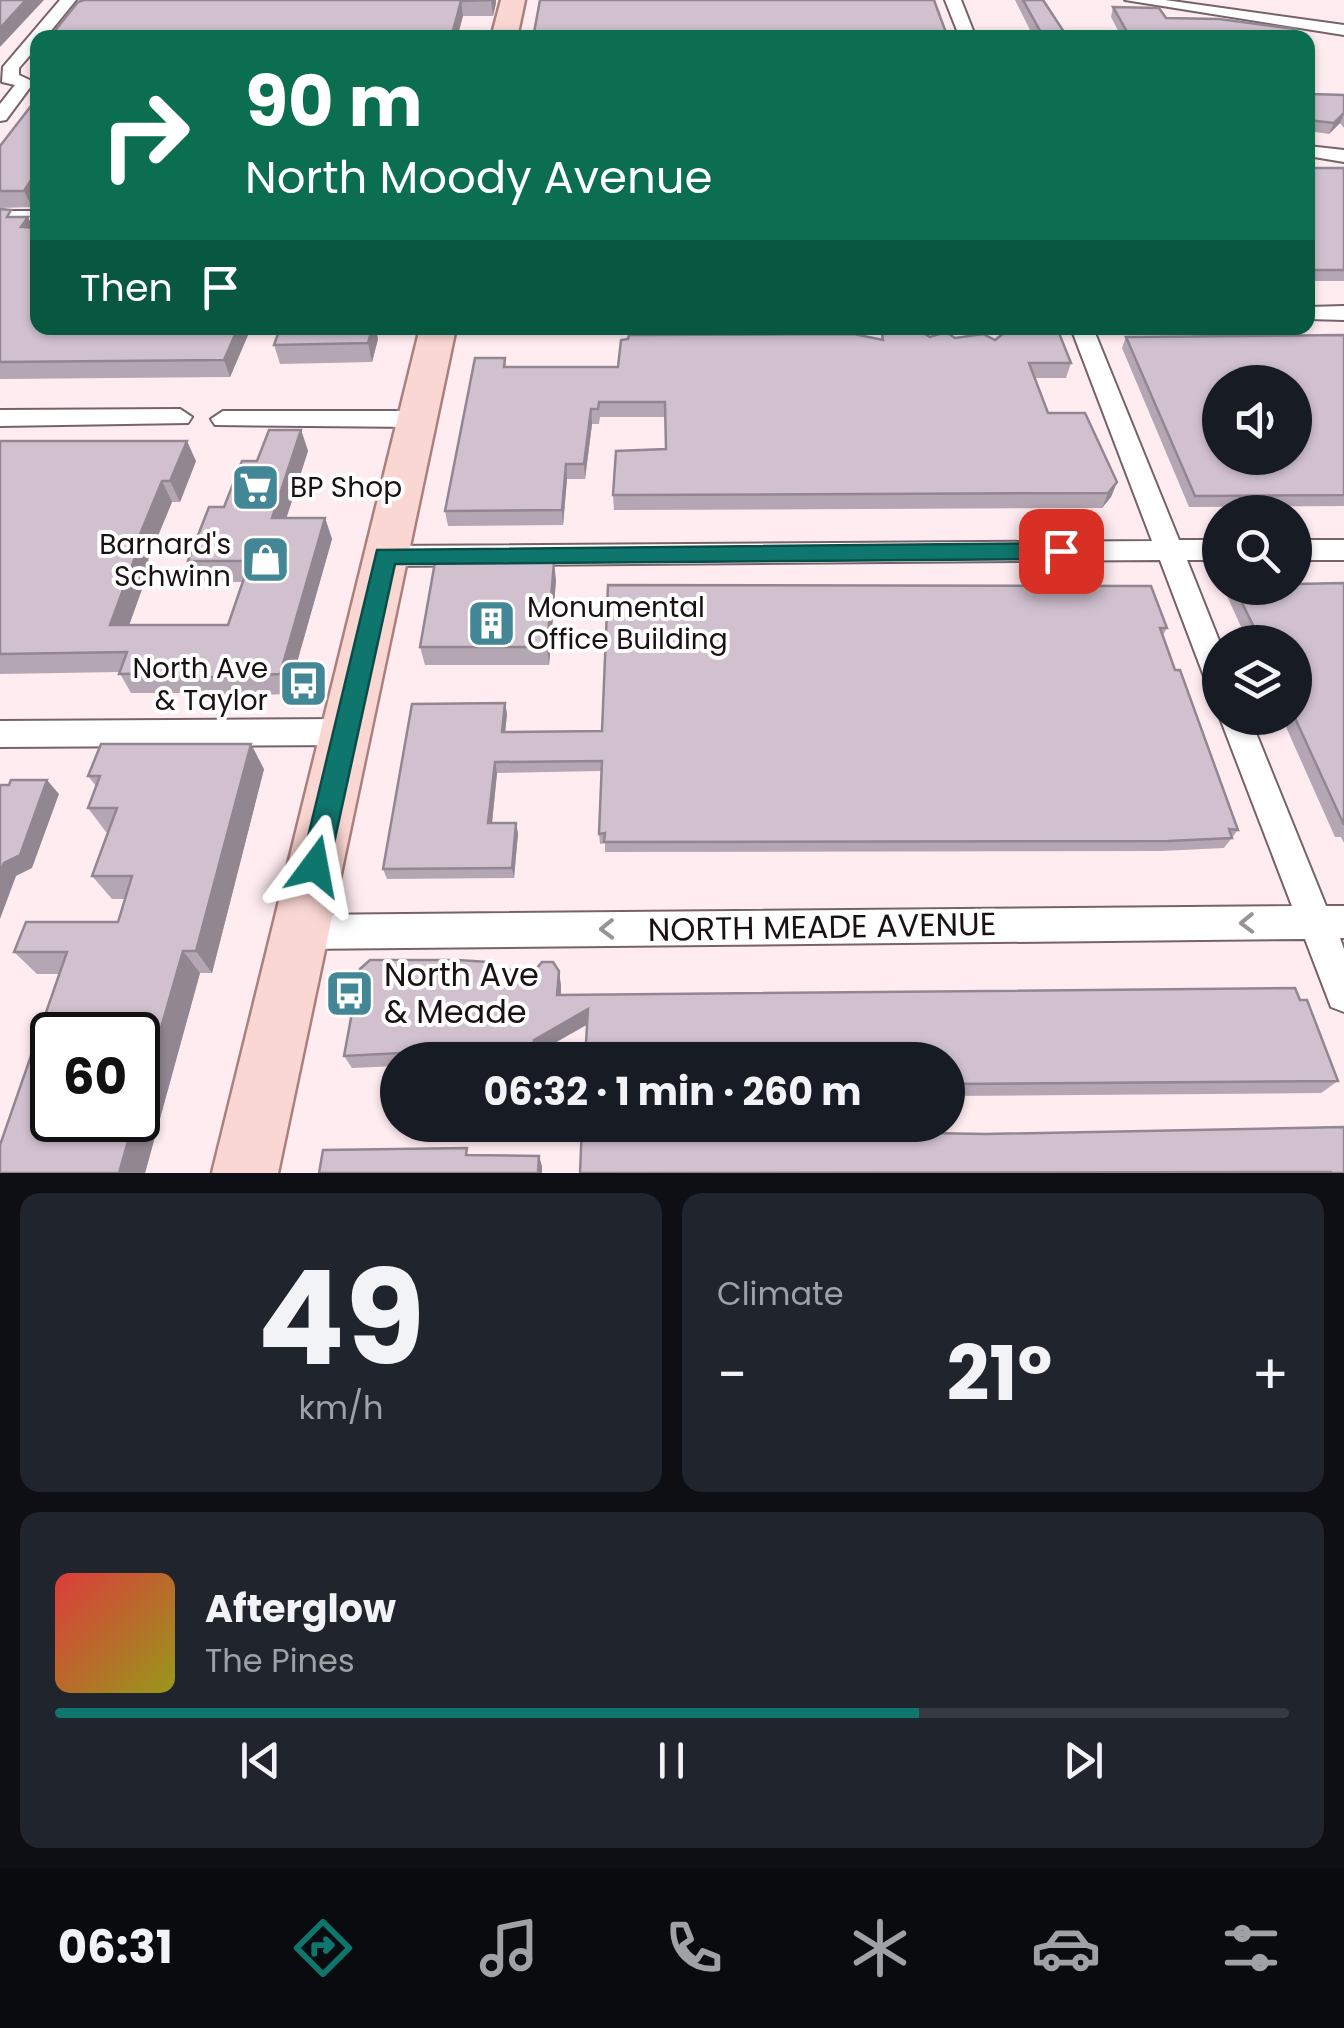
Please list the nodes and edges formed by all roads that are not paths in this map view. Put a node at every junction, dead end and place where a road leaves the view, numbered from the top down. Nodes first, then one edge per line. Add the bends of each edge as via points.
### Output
1 (68, 0) edge
2 (512, 0) edge
3 (953, 0) edge
4 (1133, 0) edge
5 (42, 30) edge
6 (506, 30) edge
7 (965, 30) edge
8 (1344, 30) edge
9 (30, 45) edge
10 (30, 77) edge
11 (3, 79) edge
12 (0, 116) edge
13 (1315, 152) edge
14 (1344, 156) edge
15 (0, 217) edge
16 (30, 217) edge
17 (1315, 312) edge
18 (1344, 312) edge
19 (436, 335) edge
20 (1085, 335) edge
21 (180, 417) dead end
22 (0, 418) edge
23 (222, 419) dead end
24 (417, 419) junction
25 (1169, 550) junction
26 (1202, 550) edge
27 (1312, 550) edge
28 (1344, 550) edge
29 (385, 556) junction
30 (1202, 633) edge
31 (345, 732) junction
32 (0, 734) edge
33 (1243, 735) edge
34 (1330, 923) edge
35 (300, 932) junction
36 (1344, 994) edge
37 (245, 1173) edge

1 - 5 street
2 - 6 main road
3 - 7 street
4 - 8 street
9 - 11 street
10 - 11 street
11 - 12 street via 26,82
13 - 14 street
15 - 16 street
17 - 18 street
19 - 24 main road
20 - 25 street
21 - 22 street
23 - 24 street
24 - 29 main road
25 - 26 street
25 - 29 street
25 - 30 street
27 - 28 street
29 - 31 main road
31 - 32 street
31 - 35 main road
33 - 34 street
34 -> 35 street, NORTH MEADE AVENUE
34 - 36 street
35 - 37 main road

